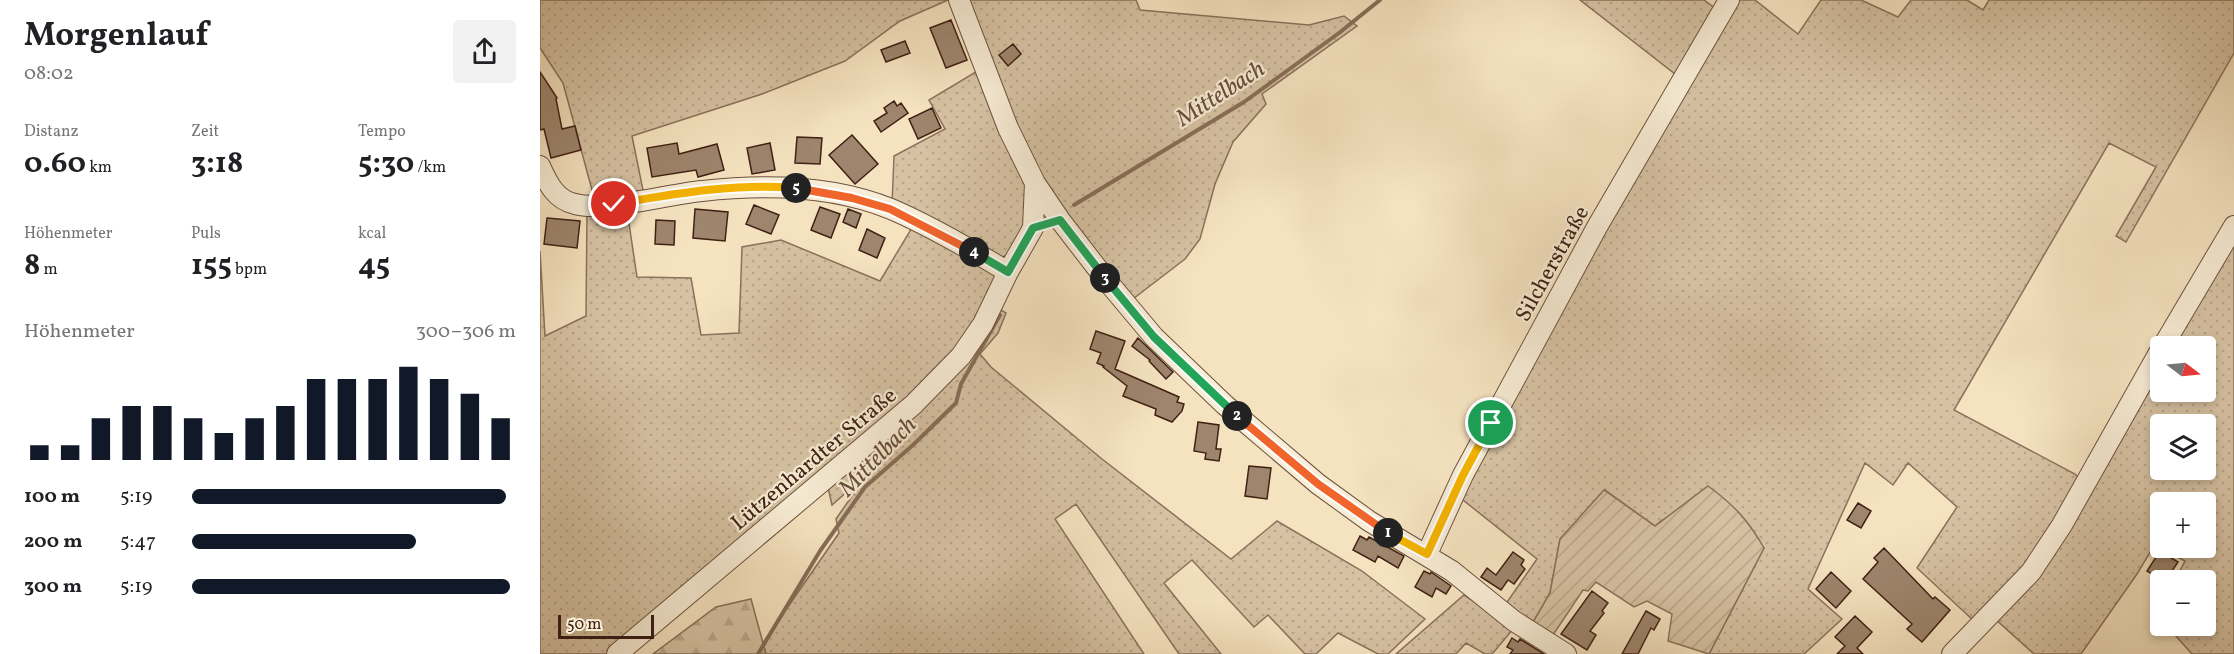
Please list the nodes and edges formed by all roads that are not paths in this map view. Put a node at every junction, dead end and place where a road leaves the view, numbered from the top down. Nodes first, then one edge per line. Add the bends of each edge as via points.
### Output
1 (959, 0) edge
2 (1723, 3) edge
3 (540, 166) edge
4 (1035, 183) junction
5 (1060, 220) junction
6 (2234, 225) edge
7 (1033, 228) junction
8 (1008, 272) junction
9 (2169, 336) edge
10 (2150, 369) edge
11 (1427, 554) junction
12 (617, 654) edge
13 (1566, 654) edge
14 (1952, 654) edge

1 - 4 street via 1008,128
2 - 11 street, Silcherstraße via 1463,475
3 - 8 street via 562,200 594,207 754,186 852,198 890,209
4 - 5 street
4 - 7 street, Lützenhardter Straße
5 - 7 street
5 - 11 street via 1154,337 1225,405 1318,484 1377,526
6 - 9 street
7 - 8 street, Lützenhardter Straße
8 - 12 street, Lützenhardter Straße via 983,324 932,388
10 - 14 street via 2062,525 2031,572
11 - 13 street via 1514,621

